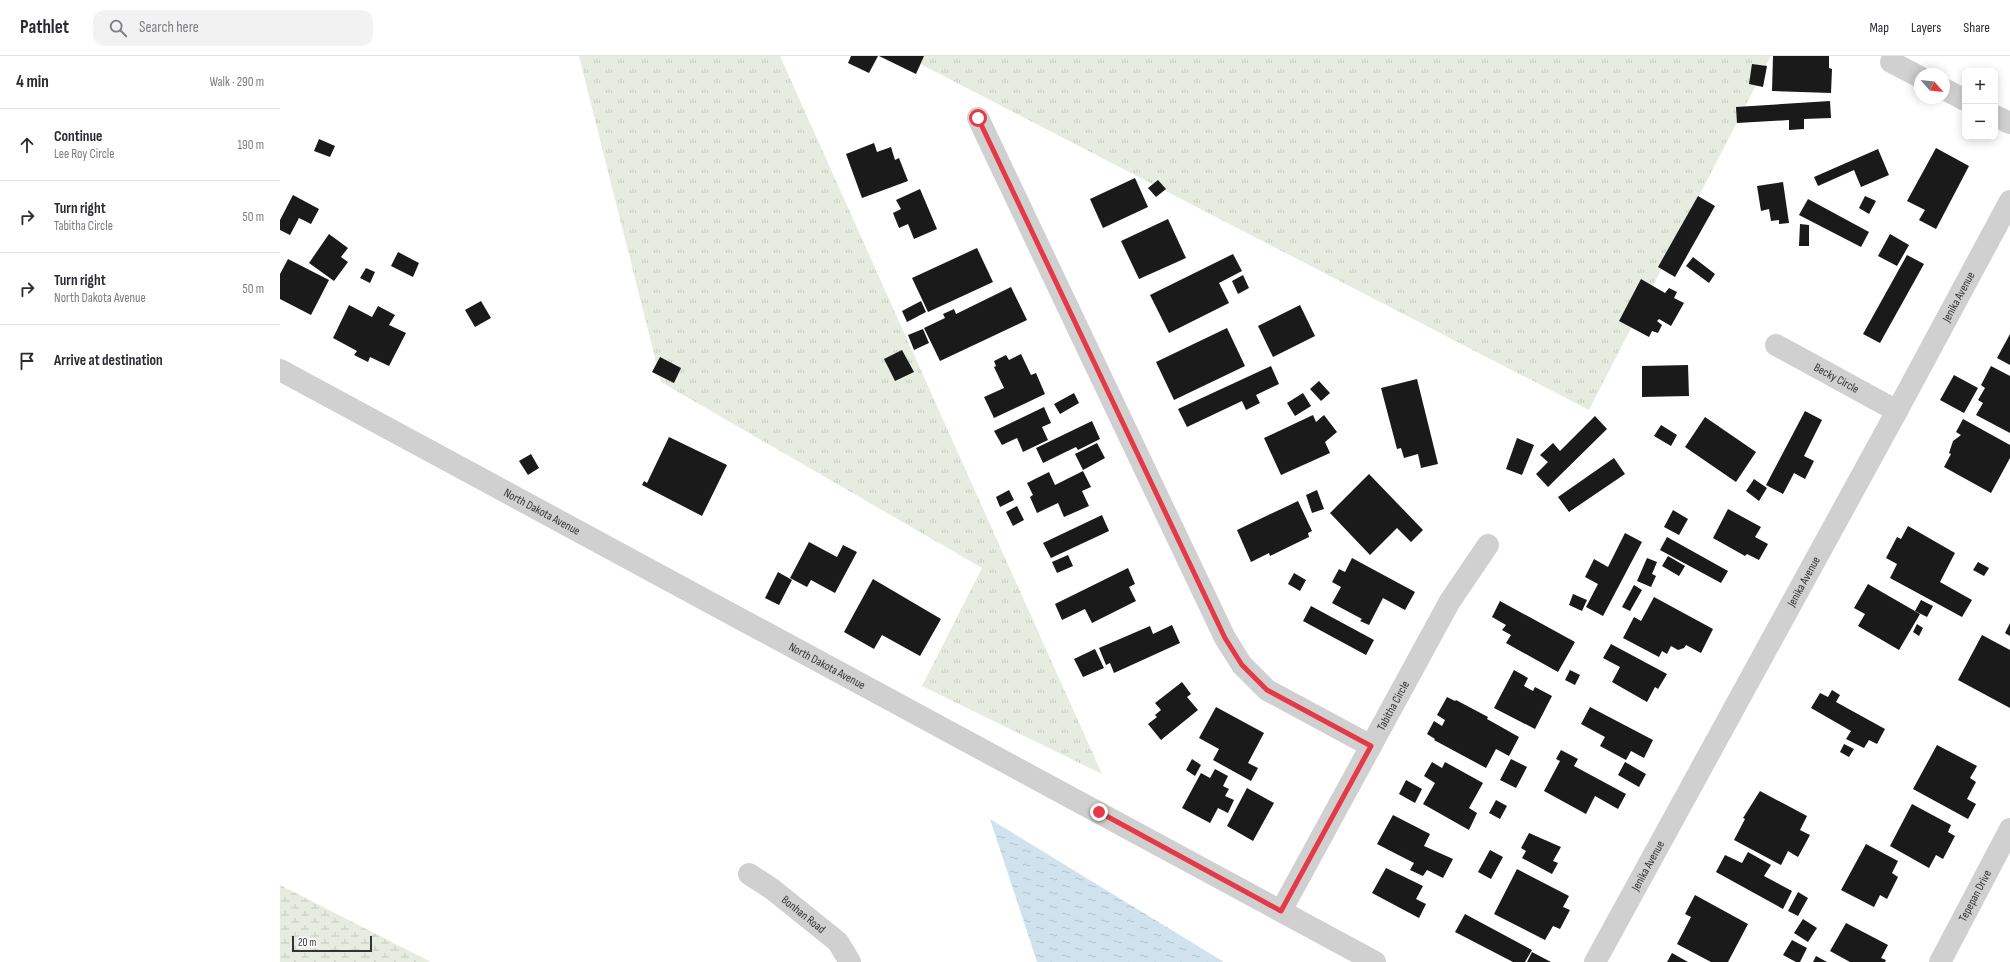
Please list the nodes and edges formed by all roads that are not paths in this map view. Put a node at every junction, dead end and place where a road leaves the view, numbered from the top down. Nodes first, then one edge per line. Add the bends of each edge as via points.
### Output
1 (1891, 62) dead end
2 (1914, 74) edge
3 (1950, 92) edge
4 (1962, 98) edge
5 (1998, 117) edge
6 (978, 118) dead end
7 (2010, 123) edge
8 (2010, 200) edge
9 (1776, 345) dead end
10 (280, 370) edge
11 (1897, 411) junction
12 (1488, 545) dead end
13 (1371, 746) junction
14 (2010, 829) edge
15 (749, 874) dead end
16 (1281, 911) junction
17 (850, 962) edge
18 (1375, 962) edge
19 (1595, 962) edge
20 (1940, 962) edge

1 - 2 street
3 - 4 street
5 - 7 street
6 - 13 street via 1229,645 1242,665 1267,690
8 - 11 street, Jenika Avenue
9 - 11 street, Becky Circle
10 - 16 street, North Dakota Avenue
11 - 19 street, Jenika Avenue
12 - 13 street, Tabitha Circle via 1450,601
13 - 16 street, Tabitha Circle
14 - 20 street, Tepepan Drive
15 - 17 street, Bonhan Road via 772,889 838,942
16 - 18 street, North Dakota Avenue

